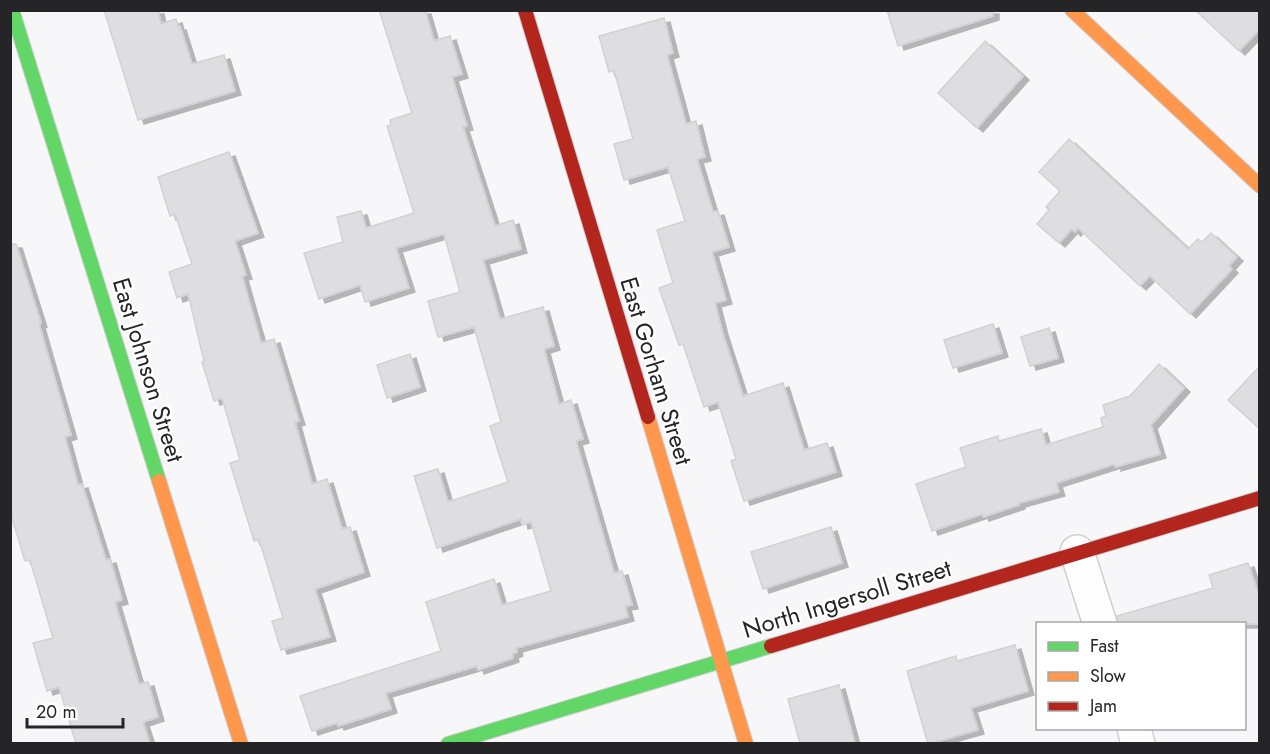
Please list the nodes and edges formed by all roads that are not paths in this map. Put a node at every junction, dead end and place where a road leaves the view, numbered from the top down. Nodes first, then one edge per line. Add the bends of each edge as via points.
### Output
1 (12, 10) edge
2 (525, 10) edge
3 (1072, 10) edge
4 (1260, 186) edge
5 (1260, 498) edge
6 (1077, 552) junction
7 (1099, 622) edge
8 (721, 660) junction
9 (241, 744) edge
10 (448, 744) edge
11 (746, 744) edge

1 - 9 main road, East Johnson Street
2 - 8 main road, East Gorham Street
3 - 4 main road
5 - 6 main road, North Ingersoll Street
6 - 7 street
6 - 8 main road, North Ingersoll Street
8 - 10 main road, North Ingersoll Street
8 - 11 main road, East Gorham Street

